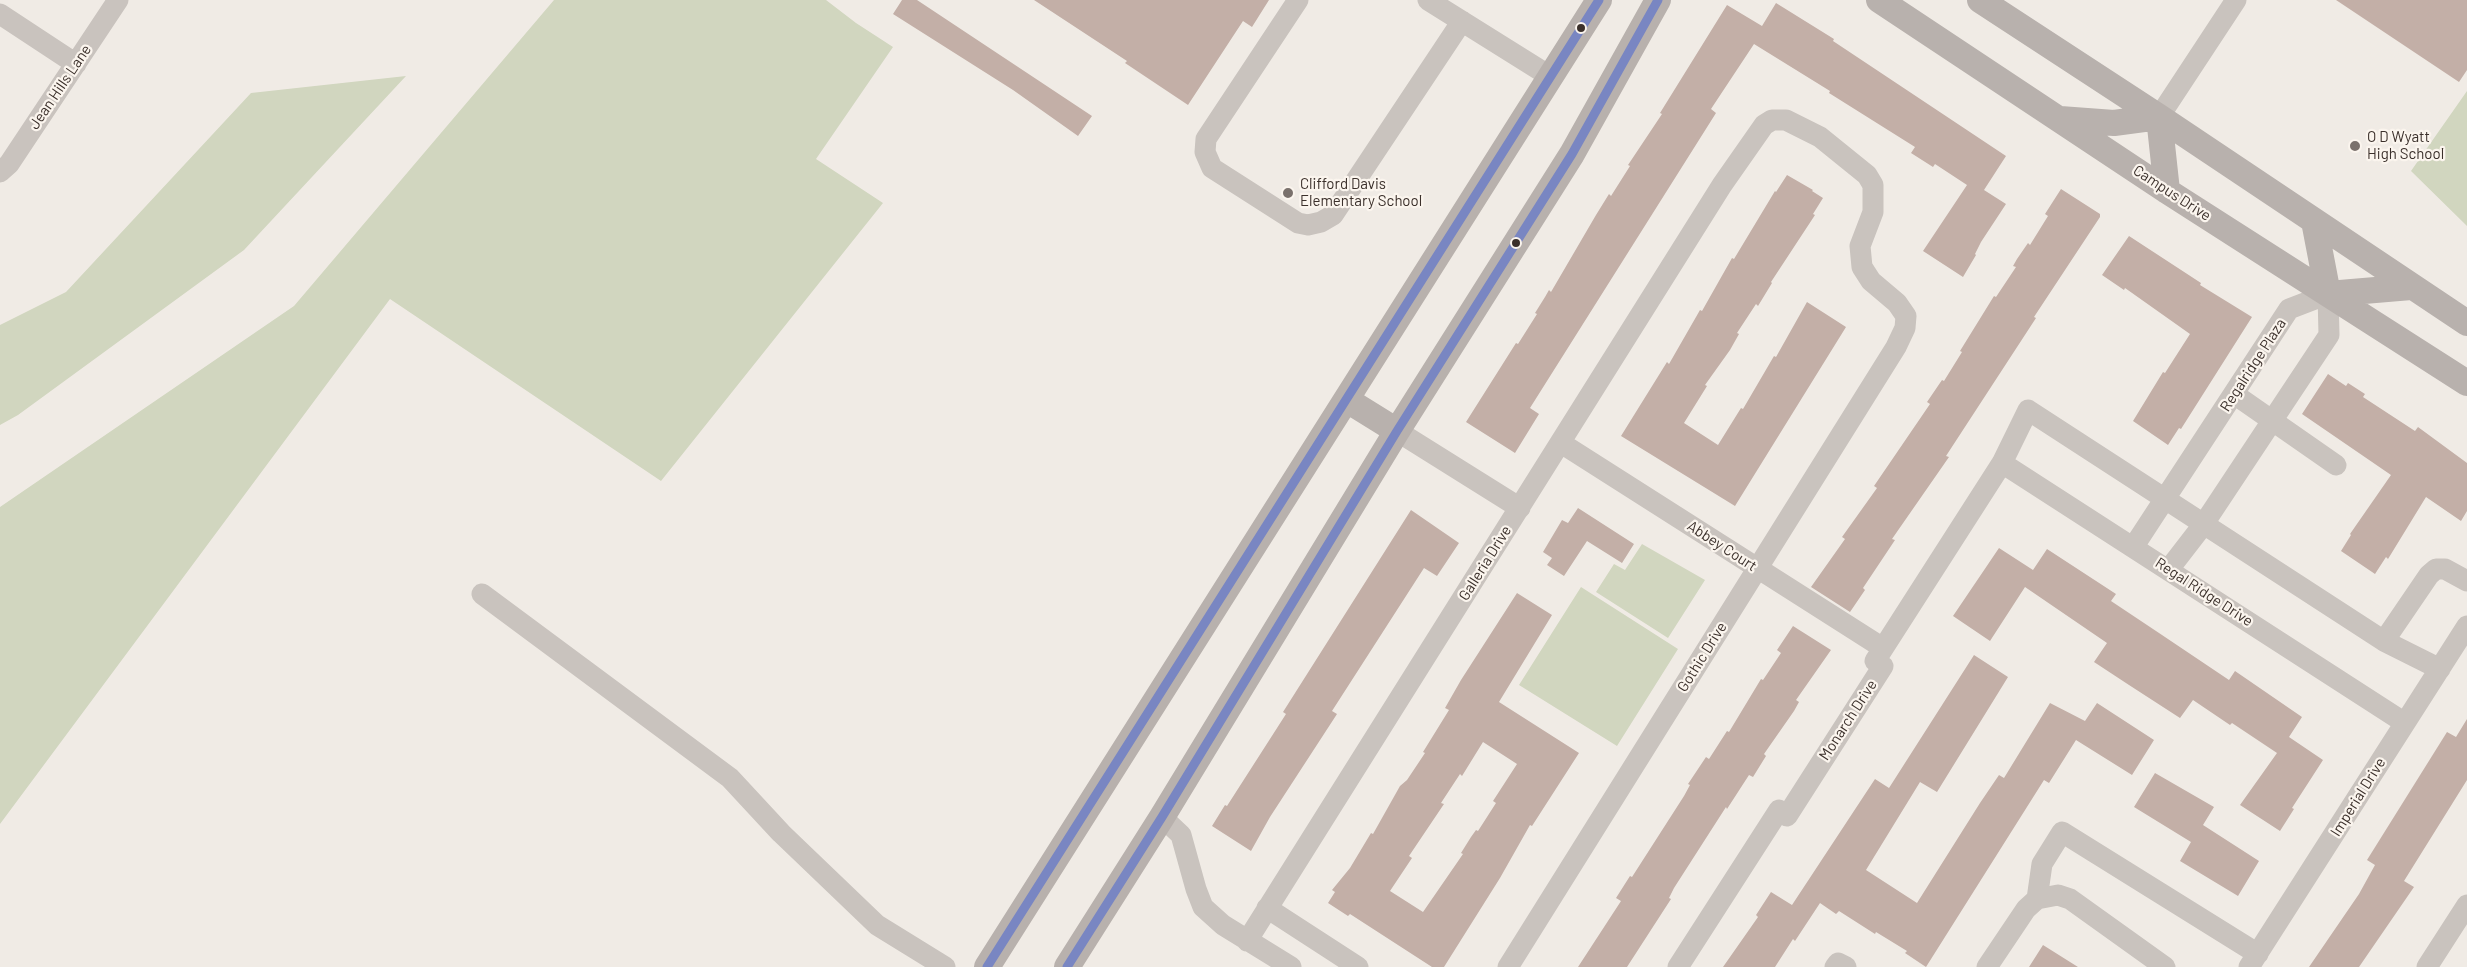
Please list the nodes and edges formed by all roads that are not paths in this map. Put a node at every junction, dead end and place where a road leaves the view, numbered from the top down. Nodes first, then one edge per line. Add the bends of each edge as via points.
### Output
1 (118, 0) edge
2 (1298, 0) edge
3 (1428, 0) edge
4 (1599, 0) edge
5 (1658, 0) edge
6 (1879, 0) edge
7 (1980, 0) edge
8 (2236, 0) edge
9 (0, 14) edge
10 (1462, 21) junction
11 (76, 64) junction
12 (1551, 76) junction
13 (2159, 117) junction
14 (2057, 118) junction
15 (0, 172) edge
16 (2167, 191) junction
17 (2314, 221) junction
18 (2411, 287) junction
19 (2328, 294) junction
20 (2467, 323) edge
21 (1896, 347) joint
22 (2467, 383) edge
23 (2234, 394) junction
24 (1347, 400) junction
25 (2273, 421) junction
26 (1397, 431) junction
27 (1561, 443) junction
28 (2002, 463) junction
29 (2336, 465) dead end
30 (2164, 500) junction
31 (1520, 508) junction
32 (2203, 525) junction
33 (2134, 546) junction
34 (1758, 569) junction
35 (2169, 569) junction
36 (2467, 581) edge
37 (482, 594) dead end
38 (2467, 626) edge
39 (2384, 641) junction
40 (1883, 648) junction
41 (2440, 669) junction
42 (2405, 723) junction
43 (1162, 817) junction
44 (2037, 899) junction
45 (2467, 905) edge
46 (1267, 908) junction
47 (1247, 941) junction
48 (2254, 960) edge
49 (945, 967) edge
50 (987, 967) edge
51 (1067, 967) edge
52 (1291, 967) edge
53 (1358, 967) edge
54 (1508, 967) edge
55 (1678, 967) edge
56 (1835, 967) edge
57 (1846, 967) edge
58 (1987, 967) edge
59 (2165, 967) edge
60 (2427, 967) edge

1 - 11 street, Jean Hills Lane
2 - 10 street via 1206,140 1205,152 1212,168 1298,223 1308,225 1333,215
3 - 10 street
4 - 12 main road
5 - 26 main road via 1572,154
6 - 14 main road, Campus Drive
7 - 13 main road
8 - 13 street
9 - 11 street
10 - 12 street
11 - 15 street, Jean Hills Lane
12 - 24 main road
13 - 14 main road via 2114,123
13 - 16 main road
13 - 17 main road
14 - 16 main road, Campus Drive
16 - 19 main road, Campus Drive
17 - 18 main road
17 - 19 main road
18 - 19 main road
18 - 20 main road
19 - 22 main road, Campus Drive
19 - 23 street, Regalridge Plaza via 2289,309
19 - 25 street via 2329,335
21 - 27 street, Galleria Drive via 1906,316 1862,267 1860,246 1873,212 1873,185 1867,175 1820,137 1786,120 1772,120 1764,125 1722,185
21 - 34 street, Gothic Drive
23 - 25 street
23 - 30 street, Regalridge Plaza
24 - 26 main road
24 - 50 main road
25 - 29 street
25 - 32 street
26 - 31 street
26 - 43 main road
27 - 31 street, Galleria Drive
27 - 34 street, Abbey Court
28 - 30 street, Monarch Drive via 2028,410
28 - 33 street, Regal Ridge Drive
28 - 40 street, Monarch Drive
30 - 32 street
30 - 33 street, Regalridge Plaza
31 - 46 street, Galleria Drive
32 - 35 street
32 - 39 street
33 - 35 street, Regal Ridge Drive
34 - 40 street, Abbey Court
34 - 54 street, Gothic Drive
35 - 42 street, Regal Ridge Drive
36 - 39 street via 2445,569 2436,569
37 - 49 street via 730,778 877,925
38 - 41 street, Imperial Drive
39 - 41 street
40 - 55 street, Monarch Drive via 1875,661 1883,666 1787,816 1779,810
41 - 42 street, Imperial Drive
42 - 48 street, Imperial Drive
43 - 47 street via 1181,835 1203,907
43 - 51 main road
44 - 48 street via 2042,864 2062,832
44 - 58 street
44 - 59 street via 2058,895 2070,899
45 - 60 street
46 - 47 street, Galleria Drive
46 - 53 street
47 - 52 street
56 - 57 street via 1838,963

